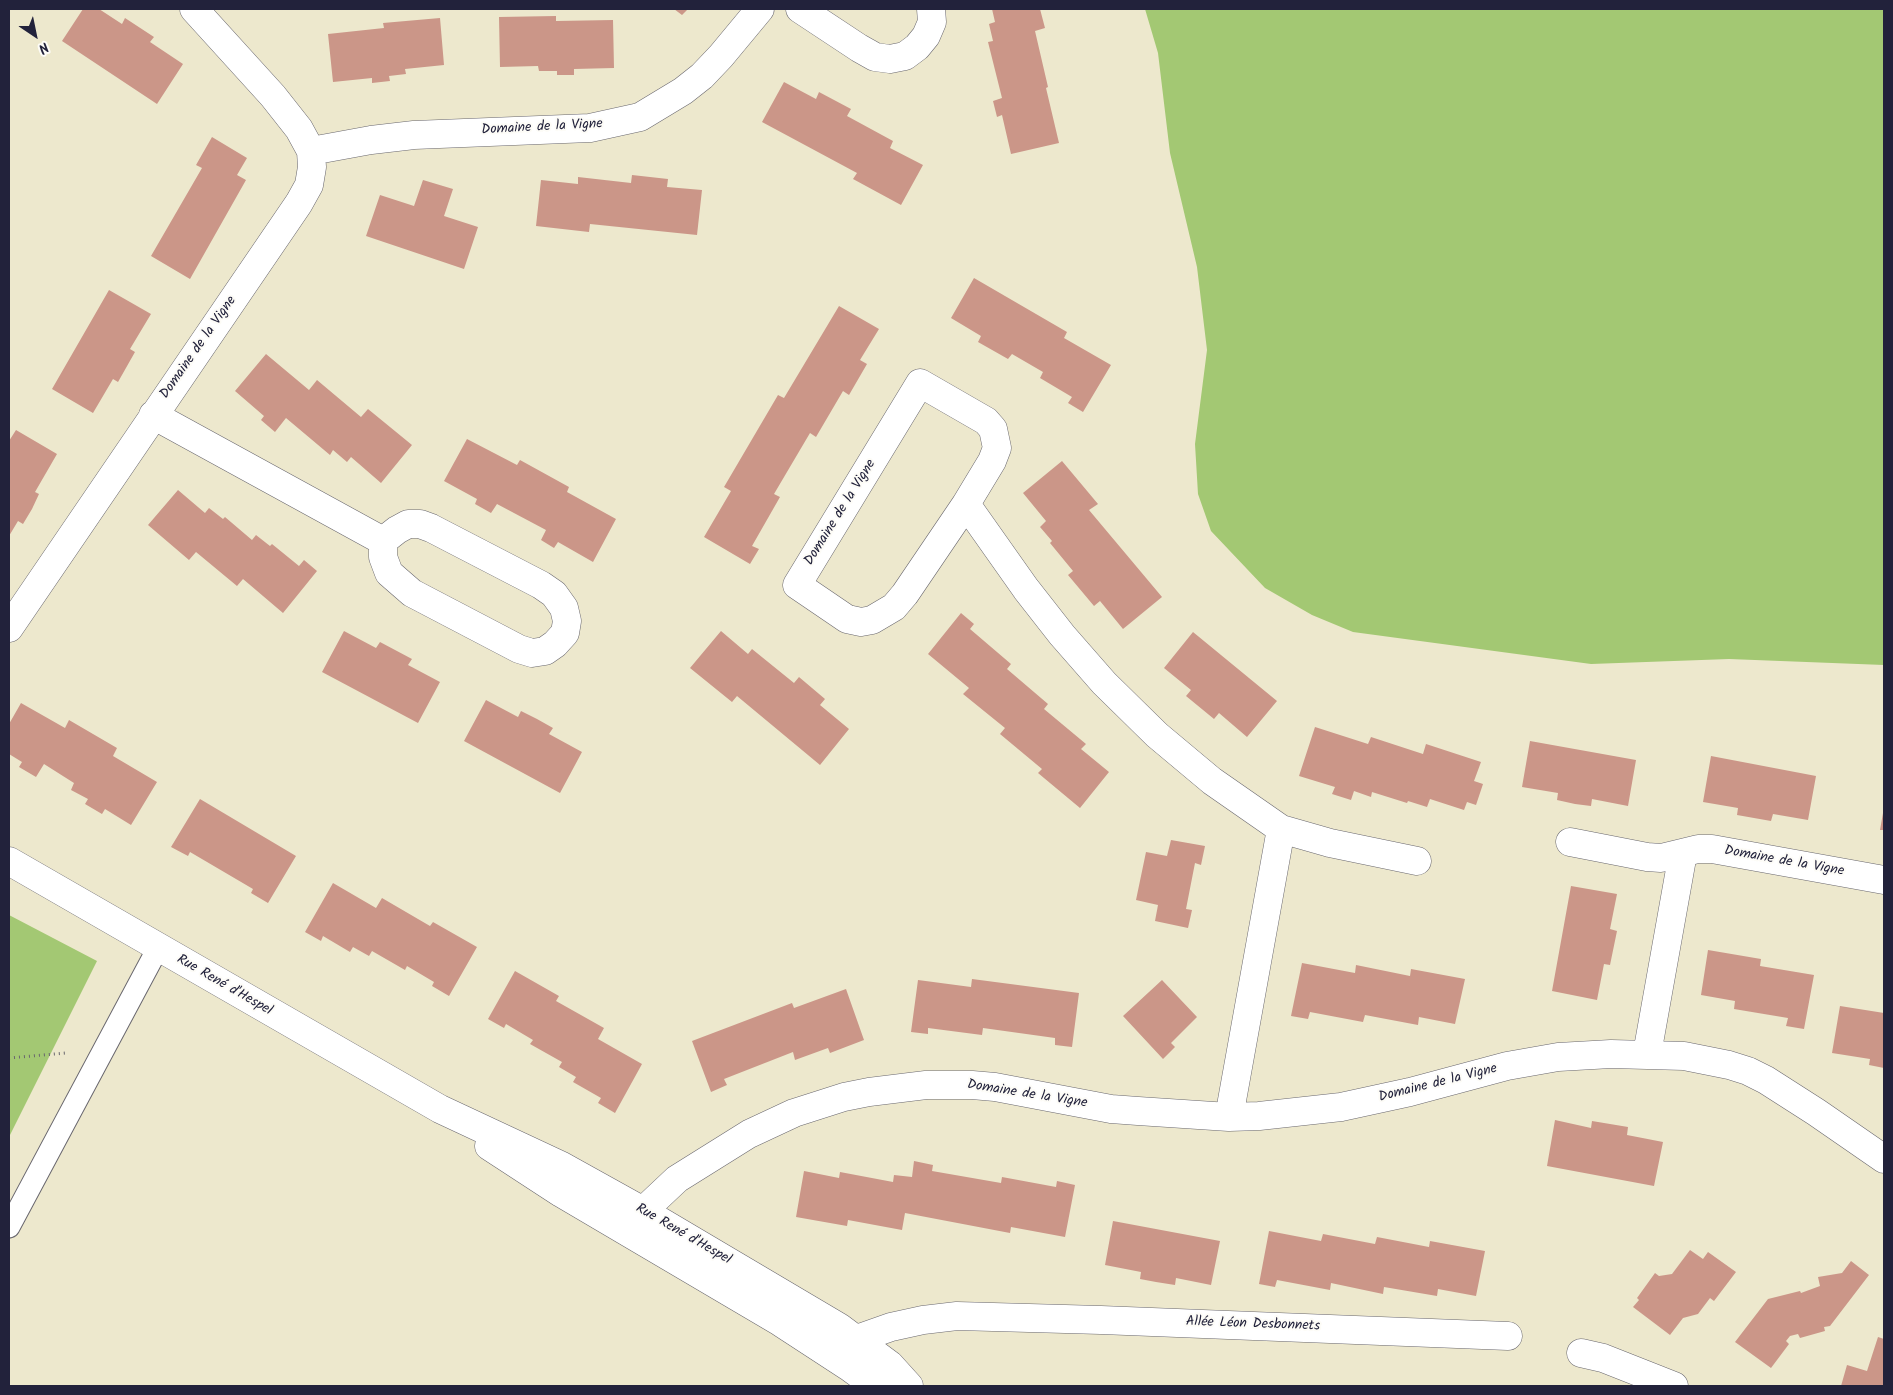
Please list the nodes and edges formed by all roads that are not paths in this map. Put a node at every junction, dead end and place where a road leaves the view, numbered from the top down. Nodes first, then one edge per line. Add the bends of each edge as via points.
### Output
1 (194, 9) edge
2 (760, 9) edge
3 (800, 9) edge
4 (931, 9) edge
5 (311, 151) junction
6 (153, 415) junction
7 (966, 504) junction
8 (383, 541) junction
9 (9, 628) edge
10 (1281, 828) junction
11 (1570, 842) dead end
12 (1683, 852) junction
13 (1417, 861) dead end
14 (9, 862) edge
15 (1884, 880) edge
16 (158, 948) junction
17 (1646, 1054) junction
18 (1229, 1117) junction
19 (1884, 1159) edge
20 (637, 1223) junction
21 (9, 1228) edge
22 (1508, 1336) dead end
23 (857, 1339) junction
24 (1581, 1353) dead end
25 (835, 1357) junction
26 (875, 1386) edge
27 (909, 1386) edge
28 (1674, 1386) edge

1 - 5 street via 286,111
2 - 5 street, Domaine de la Vigne via 702,76 640,117 590,128 414,135
3 - 4 street via 858,48 875,57 890,59 905,56 926,36 932,22
5 - 6 street, Domaine de la Vigne via 309,185 299,203
6 - 8 street, Domaine de la Vigne
6 - 9 street, Domaine de la Vigne
7 - 7 street, Domaine de la Vigne via 997,448 993,429 986,421 920,383 796,585 847,619 872,620 894,607 905,594
7 - 10 street via 1035,601 1104,683 1183,757
8 - 8 street via 382,557 389,573 400,584 519,649 532,653 545,651 565,633 564,608 554,594 431,528 408,524
10 - 13 street via 1330,843
10 - 18 street
11 - 12 street, Domaine de la Vigne via 1647,857 1661,858
12 - 15 street, Domaine de la Vigne via 1712,849
12 - 17 street
14 - 16 street, Rue René d'Hespel
16 - 20 street, Rue René d'Hespel via 440,1109 509,1160
16 - 21 lane
17 - 18 street, Domaine de la Vigne via 1580,1055 1537,1060 1341,1107 1281,1115
17 - 19 street, Domaine de la Vigne via 1699,1059 1748,1071 1790,1094
18 - 20 street, Domaine de la Vigne via 1111,1109 972,1085 926,1085 869,1092 819,1104 749,1134 677,1179
20 - 23 street, Rue René d'Hespel via 825,1318
20 - 25 street, Rue René d'Hespel via 763,1312
22 - 23 street, Allée Léon Desbonnets via 957,1316 890,1327
23 - 25 street, Allée Léon Desbonnets
23 - 27 street, Rue René d'Hespel via 890,1365
24 - 28 street via 1603,1358
25 - 26 street, Rue René d'Hespel

